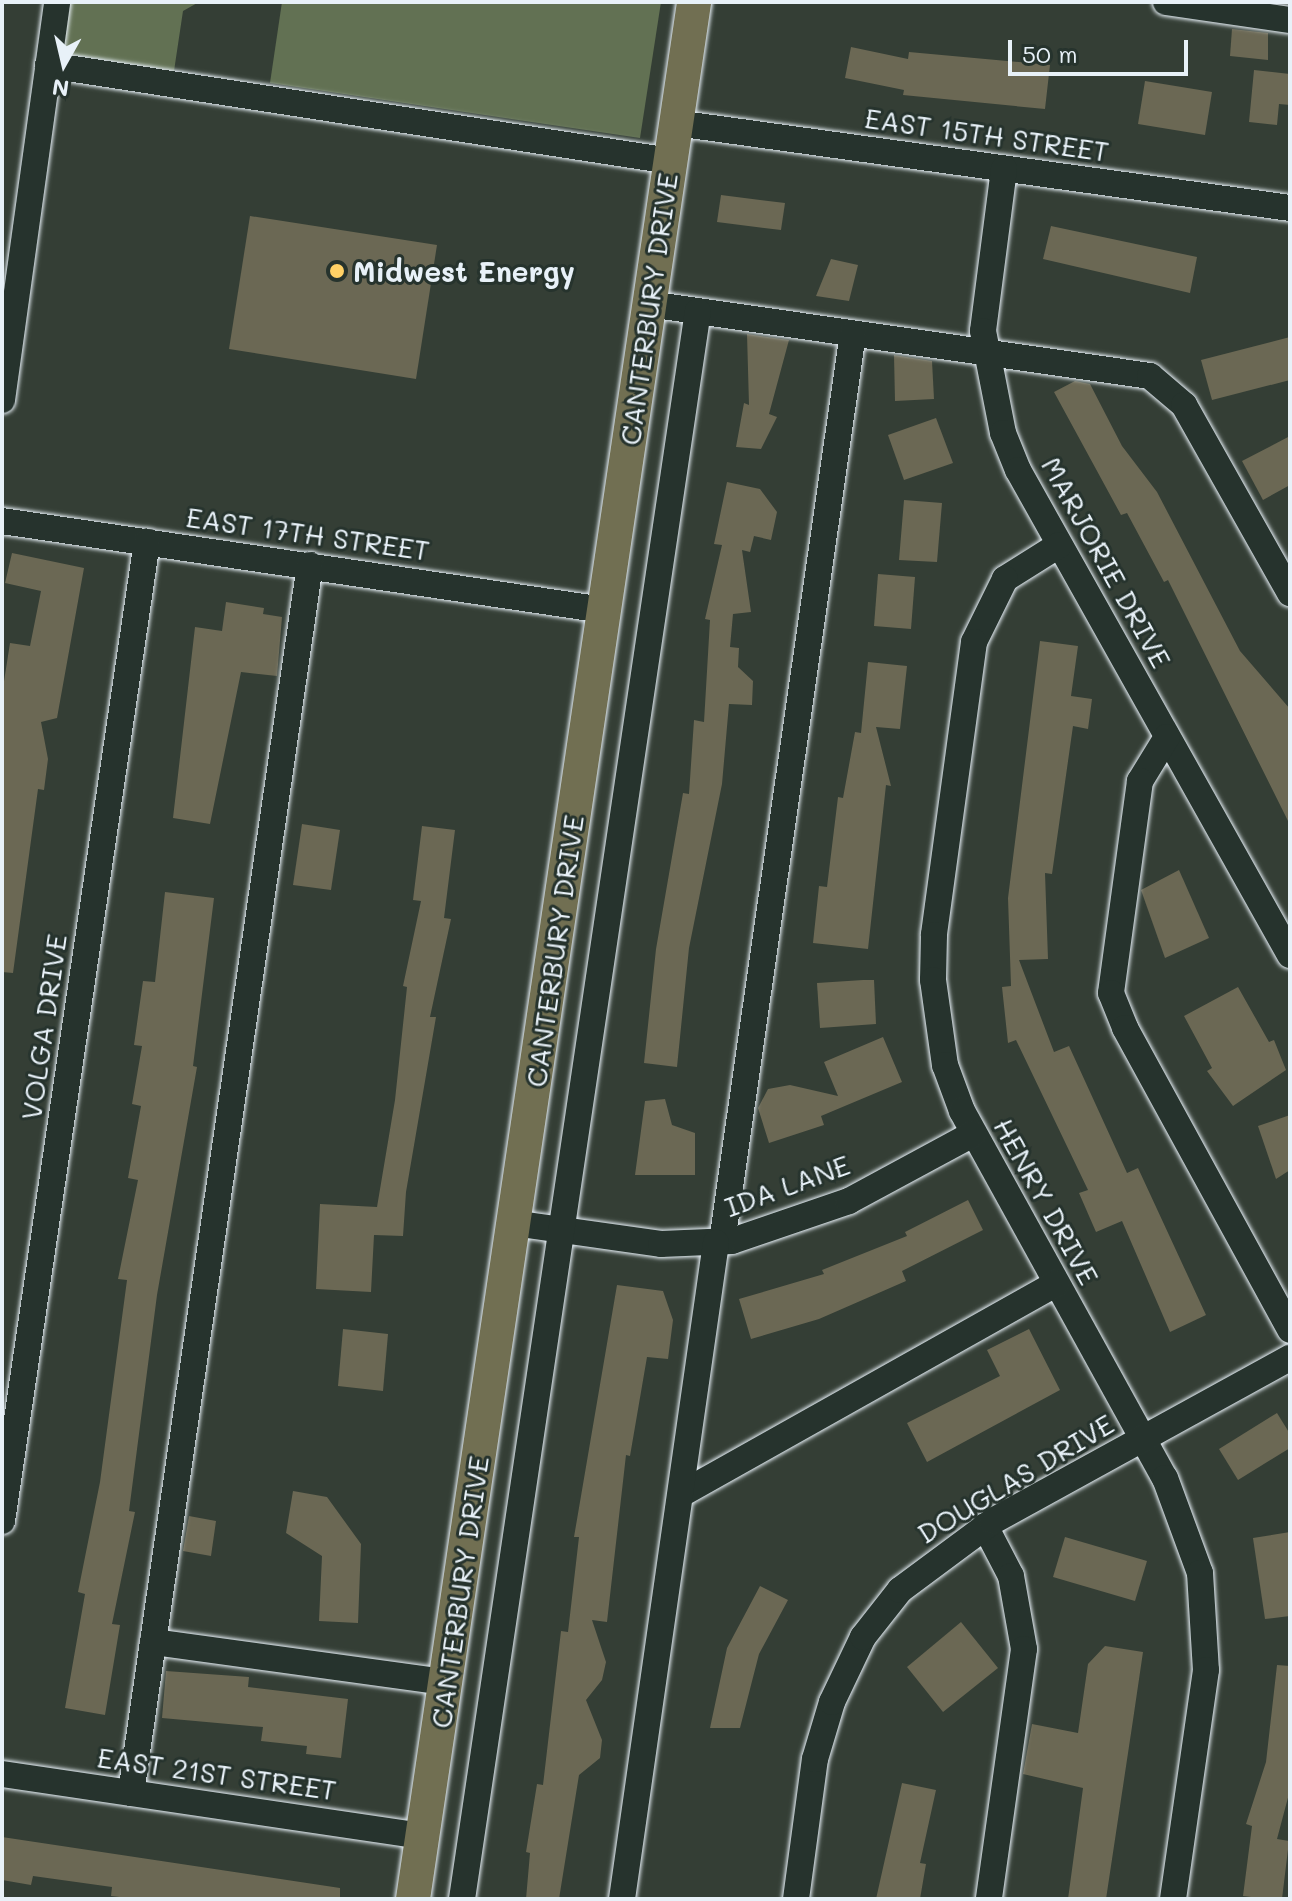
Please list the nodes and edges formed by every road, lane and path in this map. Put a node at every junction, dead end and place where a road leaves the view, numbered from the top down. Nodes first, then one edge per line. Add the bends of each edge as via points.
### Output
1 (57, 2) edge
2 (694, 2) edge
3 (1166, 2) edge
4 (1290, 20) edge
5 (48, 65) junction
6 (676, 123) junction
7 (670, 161) junction
8 (1004, 169) junction
9 (1290, 208) edge
10 (649, 304) junction
11 (698, 311) junction
12 (853, 333) junction
13 (984, 349) junction
14 (2, 400) edge
15 (2, 521) edge
16 (147, 542) junction
17 (1059, 545) junction
18 (310, 565) junction
19 (1290, 593) edge
20 (604, 610) junction
21 (1167, 737) junction
22 (1290, 955) edge
23 (973, 1134) junction
24 (513, 1223) junction
25 (562, 1230) junction
26 (719, 1243) junction
27 (1056, 1284) junction
28 (1290, 1330) edge
29 (1290, 1358) edge
30 (1143, 1439) junction
31 (683, 1493) junction
32 (2, 1521) edge
33 (985, 1526) junction
34 (153, 1642) junction
35 (445, 1682) junction
36 (2, 1774) edge
37 (131, 1793) junction
38 (423, 1836) junction
39 (413, 1899) edge
40 (462, 1899) edge
41 (622, 1899) edge
42 (796, 1899) edge
43 (989, 1899) edge
44 (1173, 1899) edge

1 - 5 street
2 - 6 main road, CANTERBURY DRIVE
3 - 4 street
5 - 7 street
5 - 14 street
6 - 7 main road, CANTERBURY DRIVE
6 - 8 street, EAST 15TH STREET
7 - 10 main road, CANTERBURY DRIVE
8 - 9 street, EAST 15TH STREET
8 - 13 street, MARJORIE DRIVE
10 - 11 street
10 - 20 main road, CANTERBURY DRIVE
11 - 12 street
11 - 25 street
12 - 13 street
12 - 26 street
13 - 17 street, MARJORIE DRIVE via 1003,433
13 - 19 street via 1118,367 1163,382 1184,405
15 - 16 street, EAST 17TH STREET
16 - 18 street, EAST 17TH STREET
16 - 32 street, VOLGA DRIVE
17 - 21 street, MARJORIE DRIVE
17 - 23 street, HENRY DRIVE via 1005,579 974,642 934,935 933,980 945,1065
18 - 20 street, EAST 17TH STREET
18 - 34 street
20 - 24 main road, CANTERBURY DRIVE
21 - 22 street, MARJORIE DRIVE
21 - 28 street via 1140,781 1111,993 1125,1028
23 - 26 street, IDA LANE via 849,1201 765,1234
23 - 27 street, HENRY DRIVE
24 - 25 street, IDA LANE
24 - 35 main road, CANTERBURY DRIVE
25 - 26 street, IDA LANE via 661,1244
25 - 40 street
26 - 31 street
27 - 30 street, HENRY DRIVE
27 - 31 street
29 - 30 street, DOUGLAS DRIVE
30 - 33 street, DOUGLAS DRIVE
30 - 44 street, HENRY DRIVE via 1186,1525 1207,1622 1206,1670
31 - 41 street
33 - 42 street, DOUGLAS DRIVE via 900,1590 853,1656 815,1759
33 - 43 street via 1011,1576 1024,1649
34 - 35 street
34 - 37 street
35 - 38 main road, CANTERBURY DRIVE
36 - 37 street, EAST 21ST STREET
37 - 38 street, EAST 21ST STREET
38 - 39 main road, CANTERBURY DRIVE

